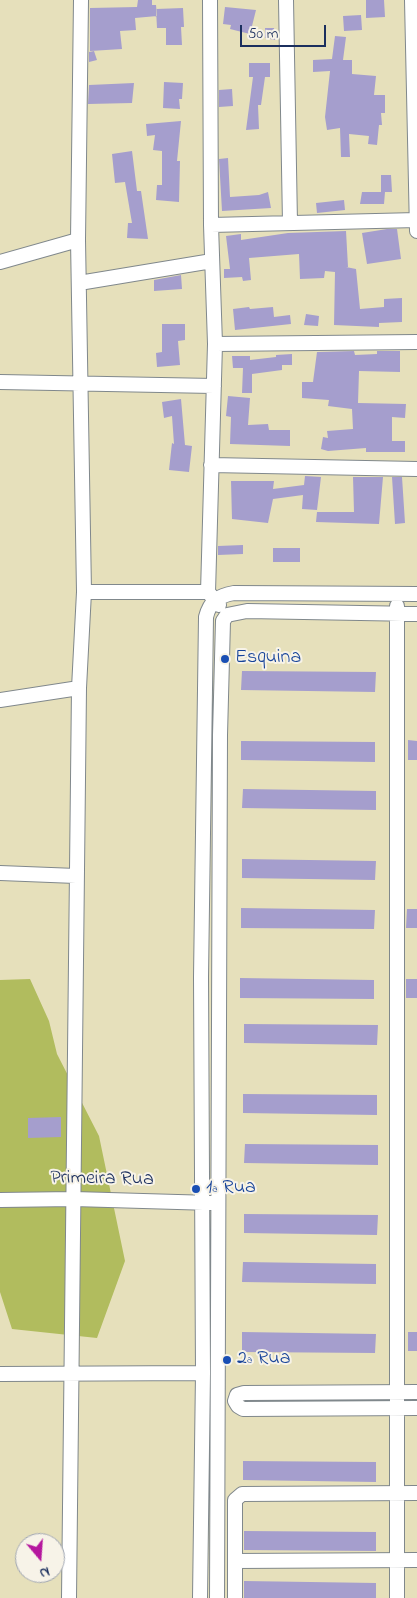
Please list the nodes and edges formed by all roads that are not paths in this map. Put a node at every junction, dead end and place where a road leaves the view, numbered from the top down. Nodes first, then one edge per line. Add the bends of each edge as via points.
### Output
1 (81, 0) edge
2 (210, 0) edge
3 (286, 0) edge
4 (412, 0) edge
5 (414, 23) edge
6 (417, 220) edge
7 (290, 223) junction
8 (211, 225) junction
9 (417, 231) edge
10 (78, 240) junction
11 (212, 261) junction
12 (0, 262) edge
13 (79, 282) junction
14 (417, 342) edge
15 (215, 344) junction
16 (0, 382) edge
17 (81, 385) junction
18 (214, 386) junction
19 (211, 465) junction
20 (417, 469) edge
21 (84, 592) junction
22 (397, 594) junction
23 (417, 594) edge
24 (211, 596) junction
25 (398, 614) junction
26 (417, 614) edge
27 (227, 615) junction
28 (79, 688) junction
29 (0, 700) edge
30 (0, 872) edge
31 (76, 876) junction
32 (74, 1199) junction
33 (0, 1200) edge
34 (203, 1203) junction
35 (219, 1203) junction
36 (203, 1373) junction
37 (0, 1374) edge
38 (72, 1374) junction
39 (398, 1391) junction
40 (417, 1392) edge
41 (397, 1408) junction
42 (417, 1408) edge
43 (397, 1493) junction
44 (417, 1493) edge
45 (397, 1560) junction
46 (417, 1560) edge
47 (235, 1561) junction
48 (70, 1598) edge
49 (200, 1598) edge
50 (217, 1598) edge
51 (235, 1598) edge
52 (397, 1598) edge

1 - 10 street
2 - 8 street
3 - 7 street
4 - 5 street
5 - 6 street
6 - 7 street
6 - 9 street
7 - 8 street
8 - 11 street
10 - 12 street
10 - 13 street
11 - 13 street
11 - 15 street
13 - 17 street
14 - 15 street
15 - 18 street
16 - 17 street
17 - 18 street
17 - 21 street
18 - 19 street
19 - 20 street
19 - 24 street
21 - 24 street
21 - 28 street
22 - 23 street
22 - 24 street via 245,592
22 - 25 street
24 - 27 street
24 - 34 street via 205,628 201,977
25 - 26 street
25 - 27 street via 247,611
25 - 39 street
27 - 35 street via 220,644
28 - 29 street
28 - 31 street
30 - 31 street
31 - 32 street
32 - 33 street, Primeira Rua
32 - 34 street, Primeira Rua
32 - 38 street
34 - 35 street, Primeira Rua
34 - 36 street
35 - 50 street
36 - 38 street
36 - 49 street
37 - 38 street
38 - 48 street
39 - 40 street
39 - 41 street
39 - 41 street via 244,1393 237,1395 235,1401 243,1409
41 - 42 street
41 - 43 street
43 - 44 street
43 - 45 street
43 - 47 street via 242,1494 235,1500
45 - 46 street
45 - 47 street
45 - 52 street
47 - 51 street

